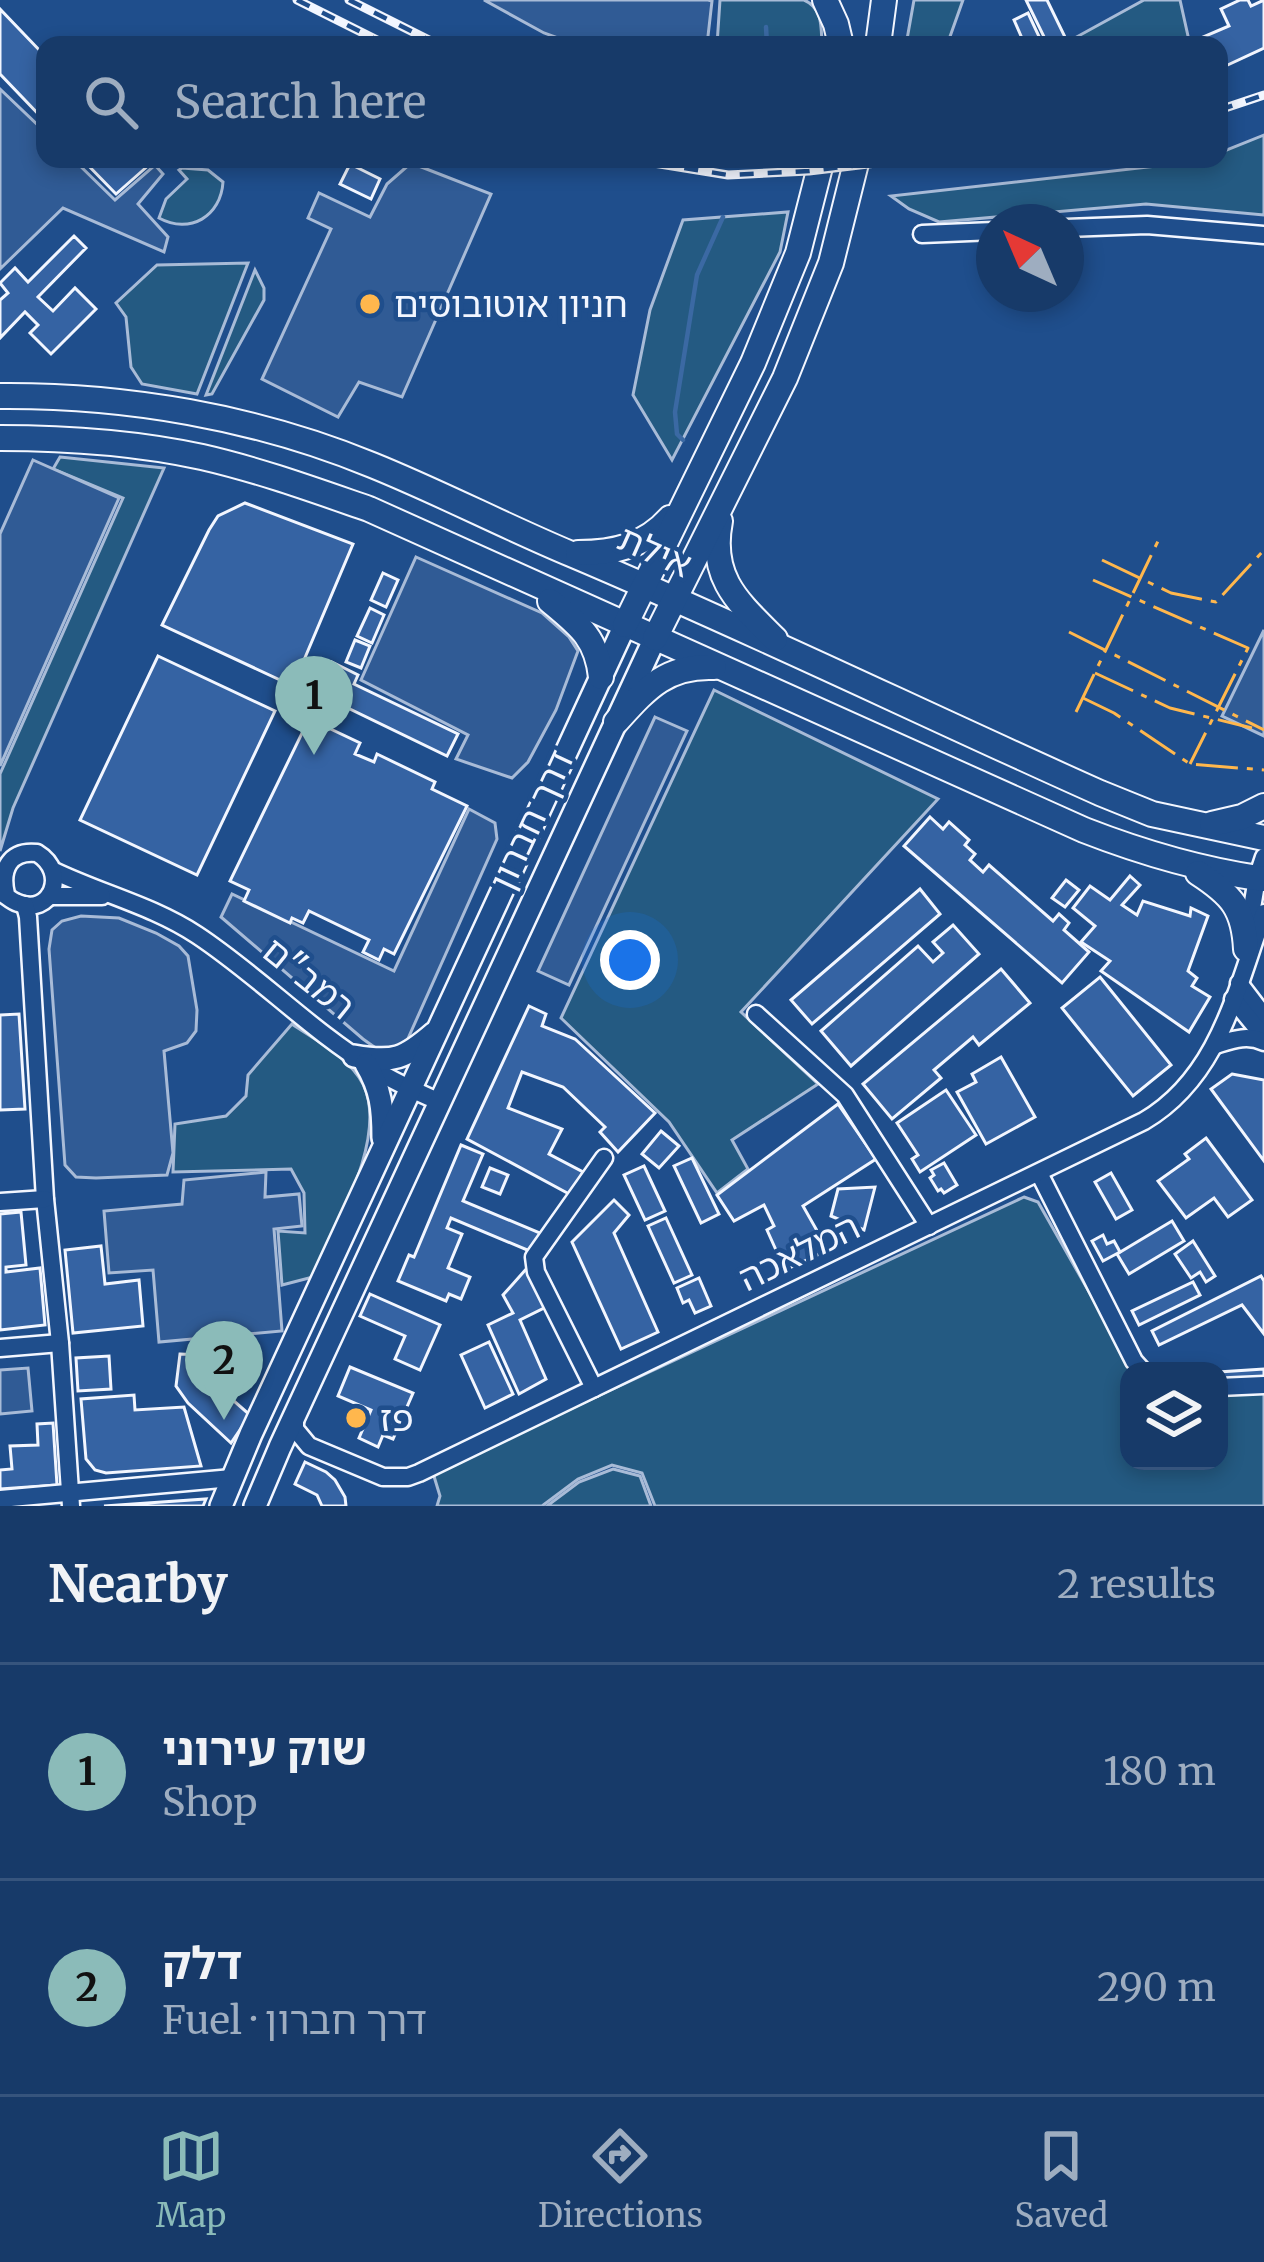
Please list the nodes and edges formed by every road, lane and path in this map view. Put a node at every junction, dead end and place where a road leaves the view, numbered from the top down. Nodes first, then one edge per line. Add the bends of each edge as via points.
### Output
1 (825, 0) edge
2 (849, 0) edge
3 (888, 0) edge
4 (839, 36) edge
5 (843, 36) edge
6 (879, 36) edge
7 (820, 168) edge
8 (855, 168) edge
9 (1084, 227) edge
10 (976, 232) edge
11 (922, 234) dead end
12 (1264, 235) edge
13 (0, 396) edge
14 (0, 438) edge
15 (724, 499) junction
16 (684, 502) junction
17 (566, 552) junction
18 (525, 580) junction
19 (644, 584) junction
20 (674, 598) junction
21 (625, 625) junction
22 (655, 638) junction
23 (785, 650) junction
24 (740, 674) junction
25 (601, 677) junction
26 (616, 722) junction
27 (1264, 806) edge
28 (1198, 825) junction
29 (1264, 838) edge
30 (1186, 865) junction
31 (3, 866) edge
32 (54, 872) junction
33 (1262, 872) edge
34 (3, 893) edge
35 (49, 896) junction
36 (138, 904) junction
37 (25, 905) junction
38 (1264, 913) edge
39 (1246, 963) edge
40 (756, 1014) dead end
41 (1264, 1016) edge
42 (439, 1028) junction
43 (1264, 1040) edge
44 (1215, 1045) junction
45 (360, 1060) junction
46 (411, 1089) junction
47 (440, 1102) junction
48 (383, 1150) junction
49 (604, 1158) dead end
50 (1039, 1172) junction
51 (45, 1198) junction
52 (0, 1202) edge
53 (929, 1226) junction
54 (60, 1343) junction
55 (0, 1348) edge
56 (1134, 1362) edge
57 (1264, 1385) edge
58 (1228, 1387) edge
59 (593, 1388) junction
60 (295, 1415) junction
61 (309, 1446) junction
62 (272, 1466) junction
63 (232, 1478) junction
64 (0, 1499) edge
65 (70, 1500) edge
66 (221, 1506) edge
67 (255, 1506) edge

1 - 4 highway
2 - 5 highway
3 - 6 highway
7 - 16 highway, דרך חברון via 780,299
8 - 15 highway, דרך חברון via 812,312
9 - 12 street
10 - 11 street
13 - 17 highway, אילת via 152,404 304,441
14 - 18 highway via 151,449 262,473 369,509
15 - 20 highway, דרך חברון
15 - 23 highway via 716,542 726,584
16 - 17 highway via 626,548
16 - 19 highway, דרך חברון
17 - 19 highway, אילת
18 - 21 highway
18 - 25 highway via 589,638
19 - 20 highway, אילת
19 - 21 highway, דרך חברון
20 - 22 highway, דרך חברון
20 - 23 highway, אילת
21 - 22 highway
21 - 25 main road, דרך חברון
22 - 24 highway
22 - 26 main road, דרך חברון
23 - 28 highway, אילת via 1100,793
24 - 26 highway via 688,667 667,675
24 - 30 highway via 1084,830
25 - 42 main road, דרך חברון
26 - 47 main road, דרך חברון
27 - 28 highway
28 - 29 highway, אילת
30 - 33 highway
30 - 39 highway via 1240,911
31 - 32 street via 30,852
31 - 34 street
32 - 35 street
32 - 36 street, רמב"ם
33 - 39 street, המלאכה
34 - 37 street
35 - 36 street, רמב"ם
35 - 37 street
36 - 45 street, רמב"ם via 222,952
37 - 51 street
38 - 39 street, המלאכה
39 - 41 street
39 - 43 street
39 - 44 street, המלאכה
40 - 53 street via 845,1095
42 - 45 main road via 403,1055
42 - 46 main road, דרך חברון
43 - 44 street
44 - 50 street, המלאכה via 1197,1076 1159,1112
45 - 46 street, רמב"ם
45 - 48 main road via 378,1085
46 - 47 street, רמב"ם
46 - 48 main road, דרך חברון
47 - 60 main road, דרך חברון
48 - 63 main road, דרך חברון
49 - 59 street via 534,1257
50 - 53 street, המלאכה
50 - 56 street
51 - 52 street
51 - 54 street
53 - 59 street, המלאכה
54 - 55 street
54 - 65 street
57 - 58 street
59 - 61 street, המלאכה via 407,1477 383,1477
60 - 61 street
60 - 62 main road, דרך חברון
61 - 62 street
62 - 67 main road, דרך חברון
63 - 65 street
63 - 66 main road, דרך חברון
64 - 65 street

